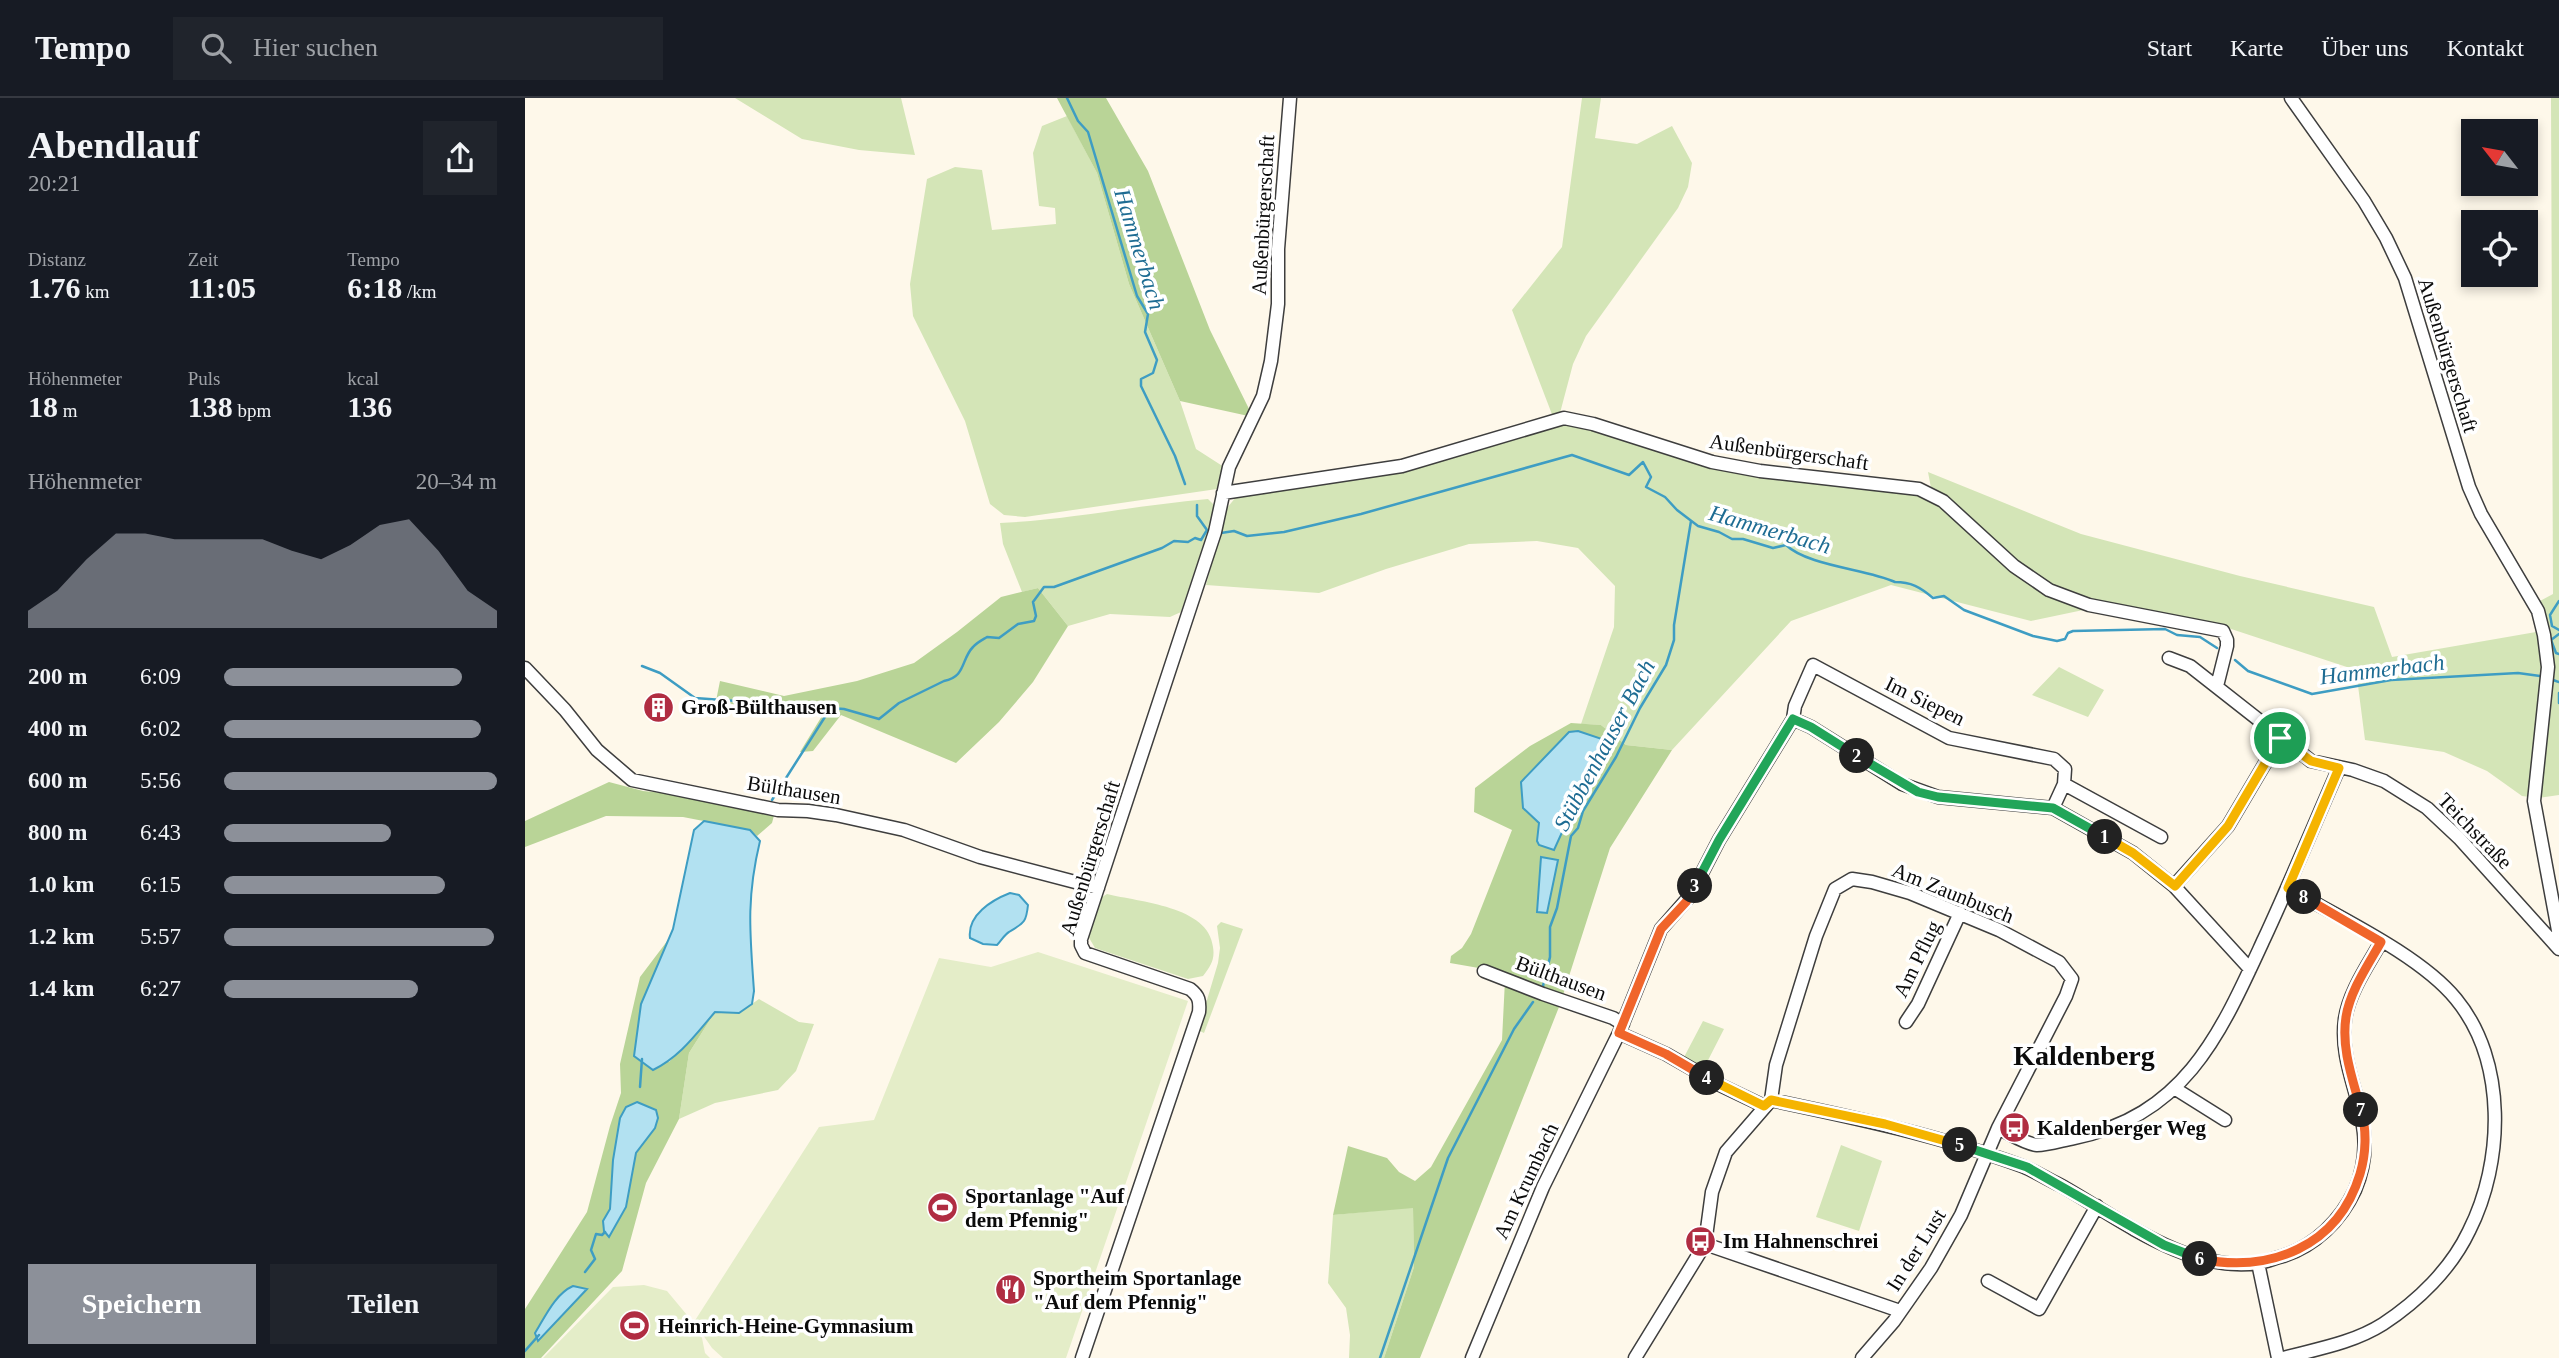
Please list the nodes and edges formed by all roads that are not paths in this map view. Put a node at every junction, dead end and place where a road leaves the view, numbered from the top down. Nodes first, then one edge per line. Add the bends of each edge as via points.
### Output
1 (1290, 98) edge
2 (2291, 98) edge
3 (1223, 493) junction
4 (2169, 658) dead end
5 (525, 668) edge
6 (2217, 686) junction
7 (1793, 719) junction
8 (2280, 738) junction
9 (2339, 768) junction
10 (2064, 784) junction
11 (2053, 808) junction
12 (2161, 837) dead end
13 (2175, 886) junction
14 (1098, 888) junction
15 (2288, 888) junction
16 (1960, 913) junction
17 (2559, 936) edge
18 (2381, 942) junction
19 (2559, 949) edge
20 (2250, 970) junction
21 (1484, 971) dead end
22 (1906, 1022) dead end
23 (1621, 1029) junction
24 (2174, 1088) junction
25 (1768, 1103) junction
26 (2225, 1120) dead end
27 (1998, 1128) junction
28 (2036, 1145) junction
29 (1986, 1153) junction
30 (2027, 1167) junction
31 (2097, 1206) junction
32 (1705, 1244) junction
33 (2258, 1263) junction
34 (1988, 1281) dead end
35 (1900, 1311) junction
36 (1082, 1358) edge
37 (1472, 1358) edge
38 (1635, 1358) edge
39 (1862, 1358) edge
40 (2281, 1358) edge

1 - 3 street, Außenbürgerschaft via 1271,361 1263,396 1229,467
2 - 17 street, Außenbürgerschaft via 2386,238 2405,278 2469,487 2538,611 2548,667 2534,801
3 - 6 street, Außenbürgerschaft via 1402,466 1564,418 1712,463 1919,489 1943,501 2014,566 2049,590 2089,605 2224,631 2227,646
3 - 14 street, Außenbürgerschaft via 1215,531
4 - 6 street, Teichstraße via 2190,666
5 - 14 street, Bülthausen via 597,750 632,780 904,830 980,857
6 - 8 street, Teichstraße
7 - 10 street, Im Siepen via 1813,665 1949,738 2054,759 2065,769
7 - 11 street via 1918,792
7 - 23 street, Am Krumbach via 1719,840 1691,896 1661,929
8 - 9 street, Teichstraße via 2311,761
8 - 13 street via 2228,826
9 - 15 street
9 - 19 street, Teichstraße via 2384,781 2427,808
10 - 11 street
10 - 12 street
11 - 13 street via 2133,853
13 - 20 street
14 - 36 street, Außenbürgerschaft via 1081,939 1085,953 1190,989 1200,1002
15 - 18 street
15 - 20 street
16 - 22 street, Am Pflug
16 - 25 street, Am Zaunbusch via 1872,882 1852,879 1835,889 1816,936
16 - 27 street, Am Zaunbusch via 2059,962 2072,979
18 - 33 street, Bülthausen via 2346,1018 2347,1058 2364,1128 2356,1186 2346,1207 2321,1237 2292,1253
18 - 40 street via 2447,989 2481,1043 2493,1087 2487,1180 2465,1240 2421,1294 2382,1324 2347,1342
20 - 24 street via 2215,1039
21 - 23 street, Bülthausen via 1613,1018
23 - 25 street, Bülthausen via 1720,1085
23 - 37 street, Am Krumbach via 1543,1187
24 - 26 street
24 - 28 street via 2111,1128
25 - 29 street, Bülthausen via 1885,1124
25 - 32 street via 1725,1153 1712,1192
27 - 28 street
27 - 29 street, Am Zaunbusch
28 - 30 street
29 - 30 street, Bülthausen
29 - 35 street, In der Lust via 1961,1215
30 - 31 street, Bülthausen
31 - 33 street, Bülthausen via 2178,1252 2216,1263
31 - 34 street via 2039,1309
32 - 35 street
32 - 38 street
33 - 40 street
35 - 39 street, In der Lust

